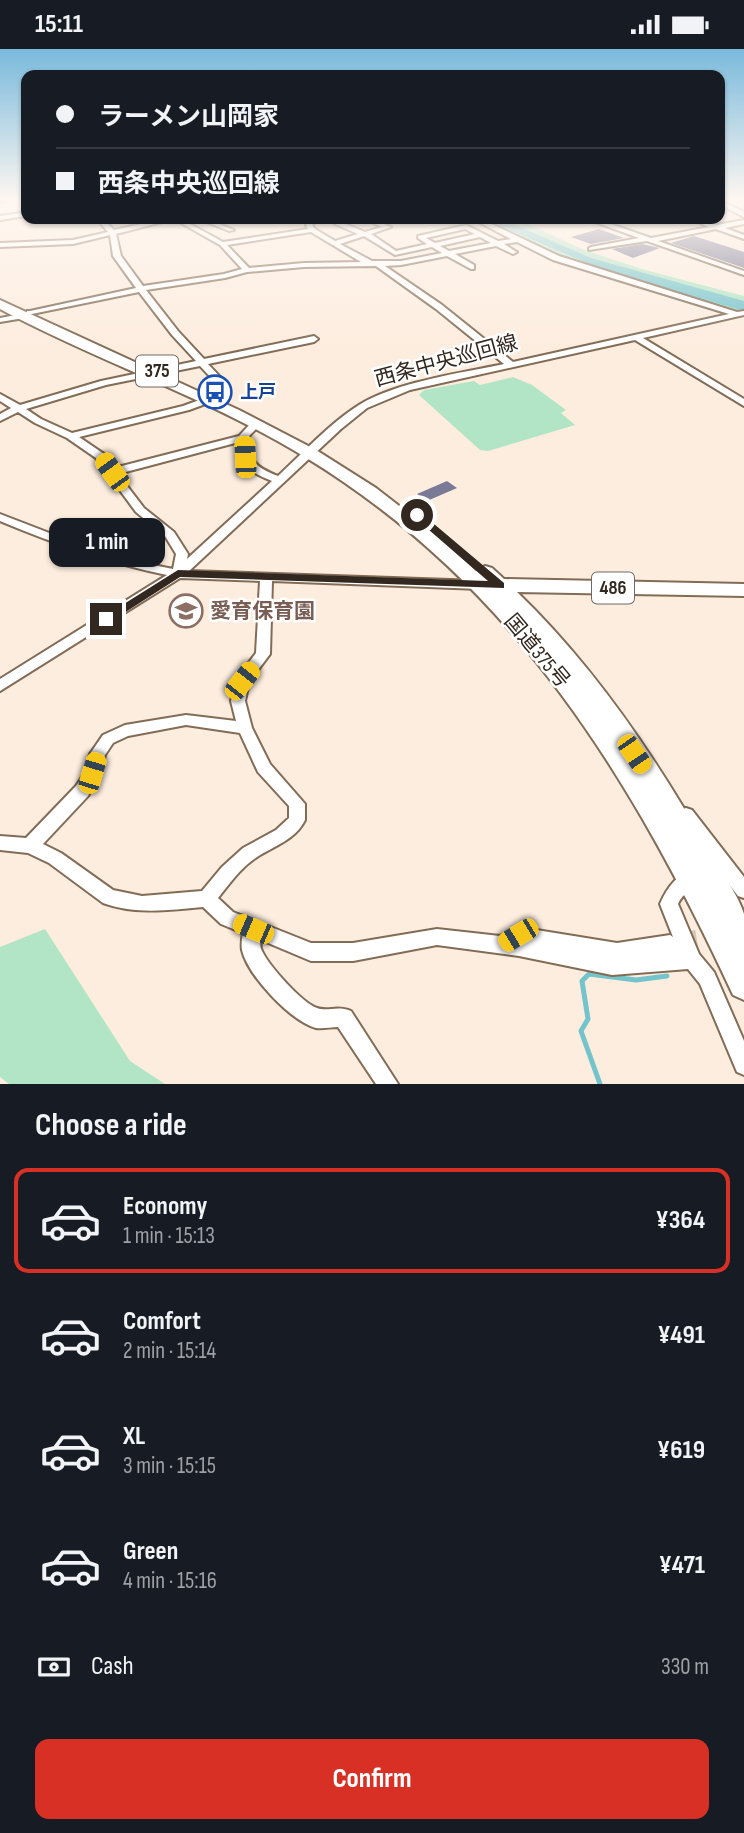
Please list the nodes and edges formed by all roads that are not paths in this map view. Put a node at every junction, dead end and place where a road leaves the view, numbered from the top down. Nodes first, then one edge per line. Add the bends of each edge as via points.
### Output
1 (116, 248) edge
2 (226, 248) edge
3 (345, 248) edge
4 (387, 248) edge
5 (418, 248) edge
6 (440, 248) edge
7 (474, 248) edge
8 (506, 248) edge
9 (537, 248) edge
10 (595, 248) edge
11 (675, 248) edge
12 (591, 249) dead end
13 (513, 252) dead end
14 (448, 253) junction
15 (375, 264) junction
16 (471, 267) dead end
17 (247, 270) junction
18 (744, 273) edge
19 (141, 289) junction
20 (0, 296) edge
21 (0, 304) edge
22 (26, 314) junction
23 (742, 314) edge
24 (0, 320) edge
25 (636, 337) junction
26 (314, 339) dead end
27 (201, 363) junction
28 (510, 364) junction
29 (150, 373) junction
30 (0, 397) edge
31 (210, 399) junction
32 (744, 403) edge
33 (18, 409) junction
34 (0, 418) edge
35 (255, 425) junction
36 (71, 436) junction
37 (244, 437) junction
38 (312, 449) junction
39 (112, 472) junction
40 (279, 480) junction
41 (0, 517) edge
42 (178, 574) junction
43 (266, 579) junction
44 (491, 585) junction
45 (744, 590) edge
46 (0, 686) edge
47 (244, 728) junction
48 (656, 786) junction
49 (0, 843) edge
50 (30, 846) junction
51 (692, 879) junction
52 (744, 890) edge
53 (207, 899) junction
54 (253, 929) junction
55 (744, 943) edge
56 (670, 944) tunnel mouth
57 (502, 945) junction
58 (692, 960) junction
59 (744, 985) edge
60 (744, 1065) edge
61 (387, 1084) edge

1 - 19 street
2 - 17 street
3 - 15 street
4 - 5 street via 395,253
6 - 14 street
7 - 14 street
8 - 13 street
9 - 23 street via 593,271
10 - 12 street
11 - 18 street
14 - 15 street
14 - 16 street
15 - 17 street
15 - 28 street via 439,307
17 - 19 street
19 - 22 street
19 - 27 street
20 - 22 highway, 国道375号 / 375
21 - 22 highway, 国道375号 / 375
22 - 24 street
22 - 29 highway, 国道375号 / 375
23 - 25 street, 西条中央巡回線
25 - 28 street, 西条中央巡回線
25 - 32 street
26 - 27 street
27 - 29 street
27 - 31 street via 224,389
28 - 38 street, 西条中央巡回線 via 407,388 376,400
29 - 31 highway, 国道375号 / 375
29 - 33 street via 66,392
30 - 33 street
31 - 35 highway, 国道375号 / 375
31 - 36 street
31 - 38 highway, 国道375号 / 375
33 - 34 street
33 - 36 street
35 - 37 street
35 - 38 highway, 国道375号 / 375
36 - 39 street via 100,456
37 - 39 street
37 - 40 street via 248,466
38 - 40 street, 西条中央巡回線
38 - 44 highway, 国道375号 / 375
39 - 42 street via 140,510 170,534 182,554
40 - 42 street, 西条中央巡回線
41 - 42 street via 125,563
42 - 43 street
42 - 46 street, 西条中央巡回線
43 - 44 street
43 - 47 street via 263,654 242,681 237,701
44 - 45 highway, 486
44 - 48 highway, 国道375号 / 375 via 561,652
44 - 51 highway, 国道375号 / 375 via 626,768
47 - 50 street via 186,720 125,731 108,739 82,792
47 - 53 street via 264,768 298,804 297,820 282,835 248,853
48 - 52 street via 671,797
48 - 55 highway, 国道375号 / 375 via 701,859
49 - 50 street
50 - 53 street via 109,897 142,904
51 - 58 street via 673,894 669,904
51 - 59 highway, 国道375号 / 375
53 - 54 street via 226,918
54 - 57 street via 311,952 353,952 438,937
54 - 61 street via 251,949 261,967 304,1013 318,1019 344,1018
56 - 57 street via 617,952 518,935
57 - 58 street via 612,966
58 - 60 street via 707,978

